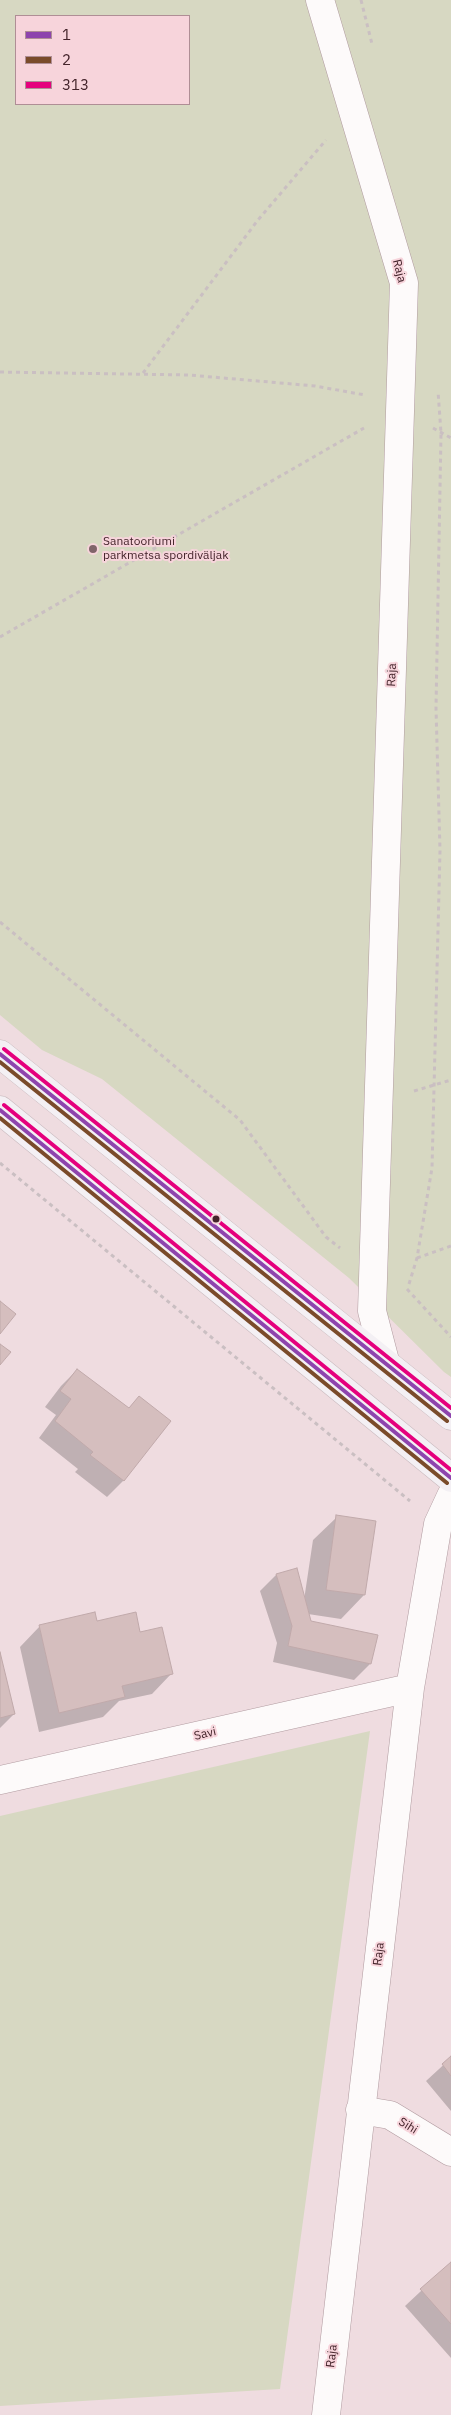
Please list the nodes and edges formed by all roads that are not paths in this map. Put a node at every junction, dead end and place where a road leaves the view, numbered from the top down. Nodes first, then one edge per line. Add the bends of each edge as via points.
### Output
1 (320, 0) edge
2 (0, 1054) edge
3 (0, 1110) edge
4 (385, 1361) junction
5 (451, 1416) edge
6 (451, 1478) edge
7 (451, 1496) edge
8 (410, 1688) junction
9 (0, 1780) edge
10 (360, 2110) junction
11 (451, 2152) edge
12 (326, 2415) edge

1 - 4 street, Raja via 404,283 372,1311
2 - 4 highway
3 - 6 highway
4 - 5 highway
7 - 8 street, Raja via 438,1524
8 - 9 street, Savi
8 - 10 street, Raja
10 - 11 street, Sihi via 390,2115
10 - 12 street, Raja

